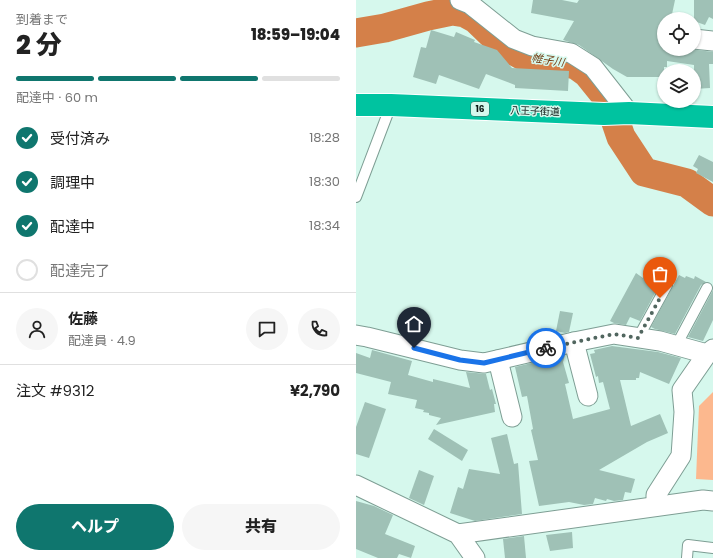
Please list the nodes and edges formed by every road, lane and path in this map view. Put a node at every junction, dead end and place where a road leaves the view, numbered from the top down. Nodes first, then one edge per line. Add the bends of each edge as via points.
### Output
1 (460, 0) edge
2 (701, 40) edge
3 (713, 41) edge
4 (356, 105) edge
5 (391, 105) junction
6 (617, 113) junction
7 (713, 117) edge
8 (356, 197) edge
9 (667, 285) dead end
10 (707, 288) dead end
11 (356, 335) edge
12 (638, 338) junction
13 (574, 342) junction
14 (676, 346) junction
15 (710, 351) edge
16 (498, 360) junction
17 (588, 396) dead end
18 (512, 416) dead end
19 (356, 485) edge
20 (713, 501) edge
21 (656, 506) junction
22 (458, 534) junction
23 (713, 548) edge
24 (475, 558) edge
25 (687, 558) edge

1 - 6 street via 470,4 514,39 532,46 571,53 593,67
2 - 3 street
4 - 5 highway, 八王子街道 / 16
5 - 6 highway, 八王子街道 / 16
5 - 8 lane
6 - 7 highway, 八王子街道 / 16
9 - 12 lane
10 - 14 lane
11 - 16 street via 460,360 484,363
12 - 13 street via 614,334
12 - 14 street
13 - 16 street
13 - 17 street
14 - 15 street
15 - 21 street via 682,390 684,412 681,456 656,495
16 - 18 street
19 - 22 street
20 - 21 street
21 - 22 street
22 - 24 street
23 - 25 lane via 688,546

